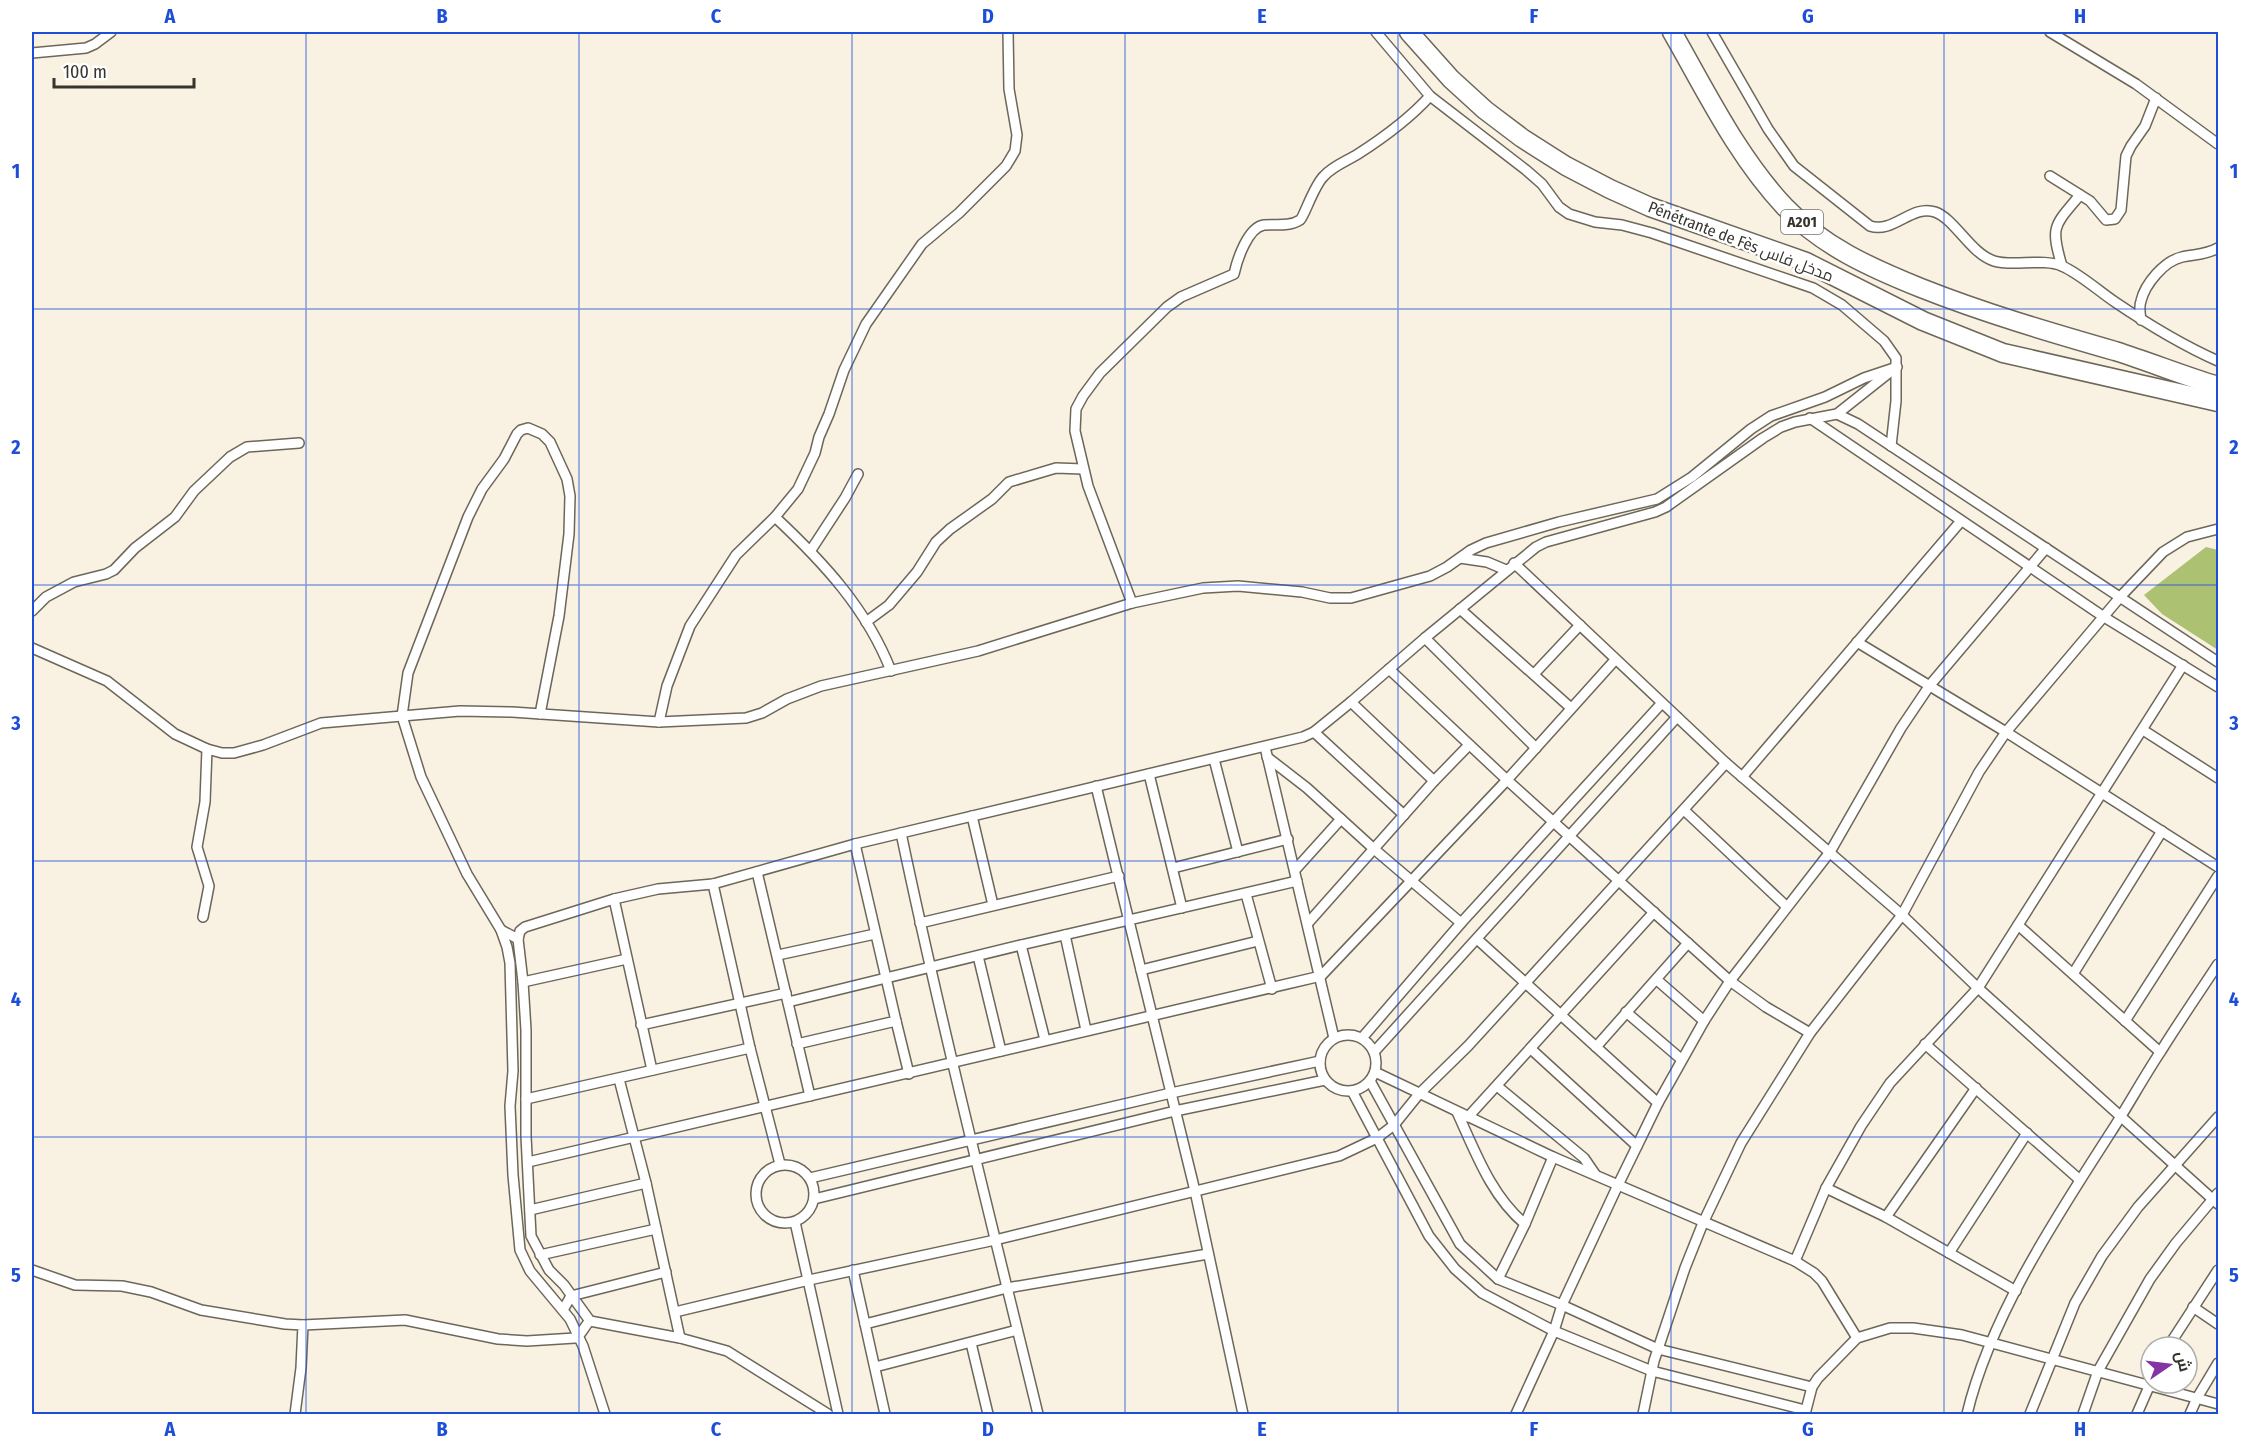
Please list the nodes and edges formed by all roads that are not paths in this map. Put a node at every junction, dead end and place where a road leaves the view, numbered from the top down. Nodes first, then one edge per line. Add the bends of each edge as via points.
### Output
1 (111, 32) edge
2 (1008, 32) edge
3 (1376, 32) edge
4 (1408, 32) edge
5 (1672, 32) edge
6 (1712, 32) edge
7 (2050, 32) edge
8 (32, 53) edge
9 (1430, 96) junction
10 (2156, 98) junction
11 (2218, 144) edge
12 (2050, 176) dead end
13 (2080, 195) junction
14 (2218, 248) edge
15 (2062, 266) junction
16 (2141, 320) junction
17 (2218, 361) edge
18 (1897, 367) junction
19 (2218, 386) edge
20 (2218, 402) edge
21 (1837, 414) junction
22 (1810, 418) junction
23 (299, 443) dead end
24 (1891, 446) junction
25 (1083, 469) junction
26 (858, 474) dead end
27 (775, 517) junction
28 (1961, 520) junction
29 (2218, 529) edge
30 (2046, 548) junction
31 (811, 550) junction
32 (1460, 558) junction
33 (1514, 563) junction
34 (2030, 567) junction
35 (1506, 570) junction
36 (2121, 596) junction
37 (1132, 603) junction
38 (1460, 609) junction
39 (32, 611) edge
40 (2104, 617) junction
41 (866, 622) junction
42 (1580, 625) junction
43 (1425, 638) junction
44 (1857, 642) junction
45 (32, 648) edge
46 (1616, 660) junction
47 (2218, 662) edge
48 (2184, 664) junction
49 (1389, 669) junction
50 (891, 671) junction
51 (1534, 674) junction
52 (1930, 685) junction
53 (2218, 687) edge
54 (1351, 702) junction
55 (1661, 704) junction
56 (1571, 708) junction
57 (540, 714) junction
58 (402, 716) junction
59 (1677, 717) junction
60 (659, 722) junction
61 (2143, 730) junction
62 (1314, 732) junction
63 (2006, 732) junction
64 (1469, 745) junction
65 (1536, 748) junction
66 (207, 749) junction
67 (1266, 752) junction
68 (1214, 759) junction
69 (1726, 763) junction
70 (1149, 774) junction
71 (1743, 777) junction
72 (2218, 778) edge
73 (1507, 780) junction
74 (1434, 781) junction
75 (1096, 786) junction
76 (2102, 792) junction
77 (1684, 810) junction
78 (1404, 815) junction
79 (972, 816) junction
80 (1341, 819) junction
81 (1554, 822) junction
82 (2162, 831) junction
83 (901, 833) junction
84 (1569, 836) junction
85 (1288, 839) junction
86 (855, 844) junction
87 (1374, 849) junction
88 (1238, 852) junction
89 (1830, 852) junction
90 (2218, 867) edge
91 (1173, 868) junction
92 (1295, 870) junction
93 (757, 872) junction
94 (1119, 876) junction
95 (2218, 876) edge
96 (1410, 880) junction
97 (1619, 880) junction
98 (1297, 881) junction
99 (713, 884) junction
100 (1246, 894) junction
101 (614, 899) junction
102 (993, 905) junction
103 (1786, 906) junction
104 (1182, 908) junction
105 (1654, 912) junction
106 (1902, 915) junction
107 (203, 916) dead end
108 (1130, 921) junction
109 (920, 922) junction
110 (1308, 923) junction
111 (1461, 923) junction
112 (2018, 925) junction
113 (501, 930) junction
114 (875, 934) junction
115 (1065, 935) junction
116 (518, 939) junction
117 (1477, 939) junction
118 (1258, 941) junction
119 (1688, 944) junction
120 (1021, 945) junction
121 (778, 956) junction
122 (978, 956) junction
123 (627, 959) junction
124 (2218, 964) edge
125 (930, 967) junction
126 (1141, 970) junction
127 (2073, 974) junction
128 (1321, 976) junction
129 (885, 978) junction
130 (1657, 980) junction
131 (1730, 981) junction
132 (523, 982) junction
133 (1527, 982) junction
134 (1272, 988) junction
135 (1978, 988) junction
136 (787, 998) junction
137 (741, 1004) junction
138 (1626, 1012) junction
139 (1153, 1015) junction
140 (1561, 1017) junction
141 (896, 1021) junction
142 (1704, 1021) junction
143 (2125, 1021) junction
144 (641, 1025) junction
145 (1086, 1030) junction
146 (1810, 1033) junction
147 (1334, 1038) junction
148 (1362, 1038) junction
149 (1045, 1040) junction
150 (797, 1044) junction
151 (1925, 1044) junction
152 (1596, 1047) junction
153 (750, 1048) junction
154 (1531, 1049) junction
155 (1001, 1051) junction
156 (1374, 1052) junction
157 (2160, 1052) junction
158 (1681, 1059) junction
159 (1320, 1061) junction
160 (954, 1064) junction
161 (652, 1070) junction
162 (1375, 1072) junction
163 (909, 1074) junction
164 (619, 1079) junction
165 (1325, 1080) junction
166 (1370, 1082) junction
167 (1497, 1086) junction
168 (1976, 1089) junction
169 (1352, 1091) junction
170 (1171, 1093) junction
171 (1419, 1094) junction
172 (810, 1096) junction
173 (526, 1099) junction
174 (1658, 1103) junction
175 (766, 1106) junction
176 (1175, 1111) junction
177 (1457, 1112) junction
178 (1468, 1117) junction
179 (2121, 1117) junction
180 (2218, 1117) edge
181 (1394, 1125) junction
182 (2027, 1133) junction
183 (633, 1138) junction
184 (1377, 1138) junction
185 (971, 1139) junction
186 (1637, 1146) junction
187 (1553, 1157) junction
188 (977, 1160) junction
189 (528, 1162) junction
190 (780, 1164) junction
191 (2176, 1166) junction
192 (1596, 1176) junction
193 (810, 1178) junction
194 (2080, 1180) junction
195 (646, 1184) junction
196 (1617, 1185) junction
197 (1826, 1188) junction
198 (1195, 1191) junction
199 (2216, 1198) edge
200 (814, 1199) junction
201 (530, 1210) junction
202 (1886, 1217) junction
203 (795, 1222) junction
204 (1703, 1223) junction
205 (1525, 1224) junction
206 (656, 1229) junction
207 (995, 1240) junction
208 (1949, 1253) junction
209 (1208, 1254) junction
210 (540, 1255) junction
211 (1795, 1261) junction
212 (32, 1270) edge
213 (853, 1270) junction
214 (2218, 1270) edge
215 (666, 1272) junction
216 (1498, 1279) junction
217 (809, 1280) junction
218 (1007, 1288) junction
219 (2016, 1291) junction
220 (571, 1296) junction
221 (1562, 1305) junction
222 (2193, 1307) junction
223 (563, 1310) junction
224 (675, 1312) junction
225 (590, 1321) junction
226 (865, 1324) junction
227 (2218, 1324) edge
228 (303, 1325) junction
229 (1017, 1330) junction
230 (1554, 1331) junction
231 (2176, 1335) edge
232 (578, 1337) junction
233 (680, 1338) junction
234 (1857, 1338) junction
235 (971, 1343) junction
236 (1991, 1344) junction
237 (1658, 1349) junction
238 (2052, 1359) junction
239 (2218, 1363) edge
240 (875, 1367) junction
241 (1652, 1371) junction
242 (2098, 1371) junction
243 (2139, 1380) edge
244 (1812, 1387) junction
245 (2145, 1395) edge
246 (2188, 1395) edge
247 (2197, 1398) junction
248 (2218, 1404) edge
249 (1805, 1412) edge
250 (295, 1414) edge
251 (605, 1414) edge
252 (828, 1414) edge
253 (838, 1414) edge
254 (885, 1414) edge
255 (988, 1414) edge
256 (1038, 1414) edge
257 (1243, 1414) edge
258 (1516, 1414) edge
259 (1643, 1414) edge
260 (1967, 1414) edge
261 (2030, 1414) edge
262 (2083, 1414) edge
263 (2137, 1414) edge
264 (2190, 1414) edge

1 - 8 street via 86,48
2 - 27 street via 1015,151 1006,166 922,244 866,324 844,370 806,475
3 - 9 street
4 - 20 highway, Pénétrante de Fès مدخل فاس / A201 via 1451,79 1494,117 1566,166 1610,189 1806,262 1923,321 2003,352
5 - 19 highway, Pénétrante de Fès مدخل فاس / A201 via 1763,181 1785,207 1827,242 1876,269 1937,294
6 - 15 street via 1794,166 1870,226 1887,226 1913,214 1934,212 1945,217 1978,252 1995,261
7 - 10 street
9 - 18 street via 1526,170 1569,214 1652,233 1813,288 1842,305 1884,340
9 - 25 street via 1377,140 1324,175 1311,193 1302,218 1256,228 1245,243 1234,274 1173,302 1100,373 1075,414
10 - 11 street
10 - 13 street via 2127,156 2118,216 2106,220
12 - 13 street
13 - 15 street via 2054,232
14 - 16 street via 2208,254 2179,258 2149,282 2140,302
15 - 16 street
16 - 17 street via 2183,346
18 - 21 street
18 - 24 street
18 - 32 street via 1771,416 1657,499 1486,543
21 - 22 street
21 - 24 street
22 - 28 street
22 - 33 street via 1781,427 1656,512 1546,542
23 - 39 street via 247,447 230,457 194,491 175,517 114,570 74,582 46,597
24 - 30 street
25 - 37 street
25 - 41 street via 1056,468 1009,482 936,542 918,572 889,605
26 - 31 street
27 - 31 street
27 - 60 street via 736,555 690,626
28 - 34 street
28 - 44 street
29 - 36 street via 2175,543
30 - 34 street
30 - 36 street
31 - 41 street
32 - 35 street
32 - 37 street via 1430,576 1359,597 1330,598 1221,586
33 - 35 street
33 - 42 street
34 - 40 street
34 - 52 street
35 - 38 street
36 - 40 street
36 - 47 street
37 - 50 street via 978,651
38 - 43 street
38 - 51 street
40 - 48 street
40 - 63 street
41 - 50 street
42 - 46 street
42 - 51 street
43 - 49 street
43 - 65 street
44 - 52 street
44 - 71 street
45 - 66 street via 107,681 176,734
46 - 55 street
46 - 56 street
48 - 53 street
48 - 61 street
49 - 54 street
49 - 64 street
50 - 60 street via 807,690 753,716
51 - 56 street
52 - 63 street
52 - 89 street
54 - 62 street
54 - 74 street
55 - 59 street
55 - 81 street
56 - 65 street
57 - 58 street via 480,710
57 - 58 street via 559,616 570,496 567,479 550,442 528,428 517,434 468,517 408,674
57 - 60 street
58 - 66 street via 321,723 234,753
58 - 113 street via 421,777 467,874
59 - 69 street
59 - 84 street
61 - 72 street
61 - 76 street
62 - 67 street
62 - 78 street
63 - 76 street
63 - 106 street via 1979,772
64 - 73 street
64 - 74 street
65 - 73 street
66 - 107 street via 206,802 197,847 209,886
67 - 68 street
67 - 80 street
67 - 85 street
68 - 70 street
68 - 88 street
69 - 71 street
69 - 77 street
70 - 75 street
70 - 91 street
71 - 89 street
73 - 81 street
73 - 96 street
74 - 78 street
75 - 79 street
75 - 94 street
76 - 82 street
76 - 112 street
77 - 97 street
77 - 103 street
78 - 87 street
79 - 83 street
79 - 102 street
80 - 87 street
80 - 92 street
81 - 84 street
81 - 111 street
82 - 90 street
82 - 127 street
83 - 86 street
83 - 109 street
84 - 97 street
84 - 117 street
85 - 88 street
85 - 92 street
86 - 93 street
86 - 114 street
87 - 96 street
87 - 110 street
88 - 91 street
89 - 103 street
89 - 106 street
91 - 104 street
92 - 98 street
93 - 99 street
93 - 121 street
94 - 102 street
94 - 108 street
95 - 143 street
96 - 111 street
96 - 128 street
97 - 105 street
97 - 133 street
98 - 100 street
98 - 110 street
99 - 101 street via 658,889
99 - 137 street
100 - 104 street
100 - 118 street
101 - 116 street via 525,927
101 - 123 street
102 - 109 street
103 - 131 street
104 - 108 street
105 - 119 street
105 - 140 street
106 - 135 street
106 - 146 street
108 - 115 street
108 - 126 street
109 - 125 street
110 - 128 street
111 - 148 street
112 - 127 street
112 - 135 street
113 - 116 street
113 - 223 street via 510,963 510,1106 520,1250 530,1271
114 - 121 street
114 - 129 street
115 - 120 street
115 - 145 street
116 - 132 street
117 - 133 street
117 - 156 street
118 - 126 street
118 - 134 street
119 - 130 street
119 - 131 street
120 - 122 street
120 - 149 street
121 - 136 street
122 - 125 street
122 - 155 street
123 - 132 street
123 - 144 street
124 - 157 street
125 - 129 street
125 - 160 street
126 - 139 street
127 - 143 street
128 - 134 street
128 - 147 street
129 - 136 street
129 - 141 street
130 - 138 street
130 - 142 street
131 - 142 street
131 - 146 street
132 - 173 street
133 - 140 street
133 - 171 street
134 - 139 street
135 - 151 street
135 - 179 street
136 - 137 street
136 - 150 street
137 - 144 street
137 - 153 street
138 - 152 street
138 - 158 street
139 - 145 street
139 - 170 street
140 - 152 street
140 - 154 street
141 - 150 street
141 - 163 street
142 - 158 street
143 - 157 street
144 - 161 street
145 - 149 street
146 - 204 street via 1741,1143
147 - 148 street
147 - 159 street via 1324,1048
148 - 156 street
149 - 155 street
150 - 172 street
151 - 168 street
151 - 197 street via 1890,1083
152 - 174 street
153 - 161 street
153 - 175 street
154 - 167 street
154 - 186 street
155 - 160 street
156 - 162 street
157 - 179 street
158 - 174 street
159 - 165 street
159 - 170 street
160 - 163 street
160 - 185 street
161 - 164 street
162 - 166 street
162 - 171 street
163 - 172 street
164 - 173 street
164 - 183 street
165 - 169 street via 1332,1087
165 - 176 street
166 - 169 street
166 - 181 street
167 - 178 street
167 - 192 street via 1584,1158
168 - 182 street
168 - 202 street
169 - 184 street
170 - 176 street
170 - 185 street
171 - 177 street
171 - 181 street
172 - 175 street
173 - 189 street
174 - 186 street
175 - 183 street
175 - 190 street
176 - 188 street
176 - 198 street
177 - 178 street
177 - 205 street via 1505,1207
178 - 187 street
179 - 191 street
179 - 194 street
180 - 191 street
181 - 184 street
181 - 216 street via 1460,1244
182 - 194 street
182 - 208 street
183 - 189 street
183 - 195 street
184 - 198 street via 1339,1156
184 - 230 street via 1429,1236 1455,1269 1482,1293
185 - 188 street
185 - 193 street
186 - 196 street
187 - 192 street
187 - 205 street
188 - 200 street
188 - 207 street
189 - 201 street
190 - 193 street via 802,1170
190 - 203 street via 762,1175 756,1202 768,1219
191 - 199 street
191 - 238 street via 2138,1207 2102,1256 2075,1304
192 - 196 street
193 - 200 street
194 - 219 street
195 - 201 street
195 - 206 street
196 - 204 street
196 - 221 street
197 - 202 street
197 - 211 street
198 - 207 street
198 - 209 street
199 - 242 street via 2176,1242
200 - 203 street via 811,1209
201 - 210 street via 531,1236
202 - 208 street
203 - 217 street
204 - 211 street
204 - 237 street
205 - 216 street
206 - 210 street
206 - 215 street
207 - 213 street
207 - 218 street
208 - 219 street
209 - 218 street
209 - 257 street
210 - 220 street
211 - 234 street via 1822,1281
212 - 228 street via 75,1285 122,1286 201,1310
213 - 217 street
213 - 226 street
214 - 222 street
215 - 220 street
215 - 224 street
216 - 221 street
217 - 224 street
217 - 253 street
218 - 226 street
218 - 229 street
219 - 236 street
220 - 223 street
220 - 225 street
221 - 230 street
221 - 237 street
222 - 227 street
222 - 231 street
223 - 232 street
224 - 233 street
225 - 232 street
225 - 233 street
226 - 240 street
228 - 232 street via 405,1320 498,1339
228 - 250 street
229 - 235 street
229 - 256 street
230 - 241 street
230 - 258 street
232 - 251 street
233 - 252 street via 727,1351
234 - 236 street via 1890,1328 1913,1328
234 - 244 street
235 - 240 street
235 - 255 street
236 - 238 street
236 - 260 street
237 - 241 street
237 - 244 street
238 - 242 street
238 - 261 street
239 - 247 street
240 - 254 street
241 - 249 street
241 - 259 street
242 - 243 street
242 - 262 street
244 - 249 street
245 - 263 street
246 - 247 street
247 - 248 street
247 - 264 street

